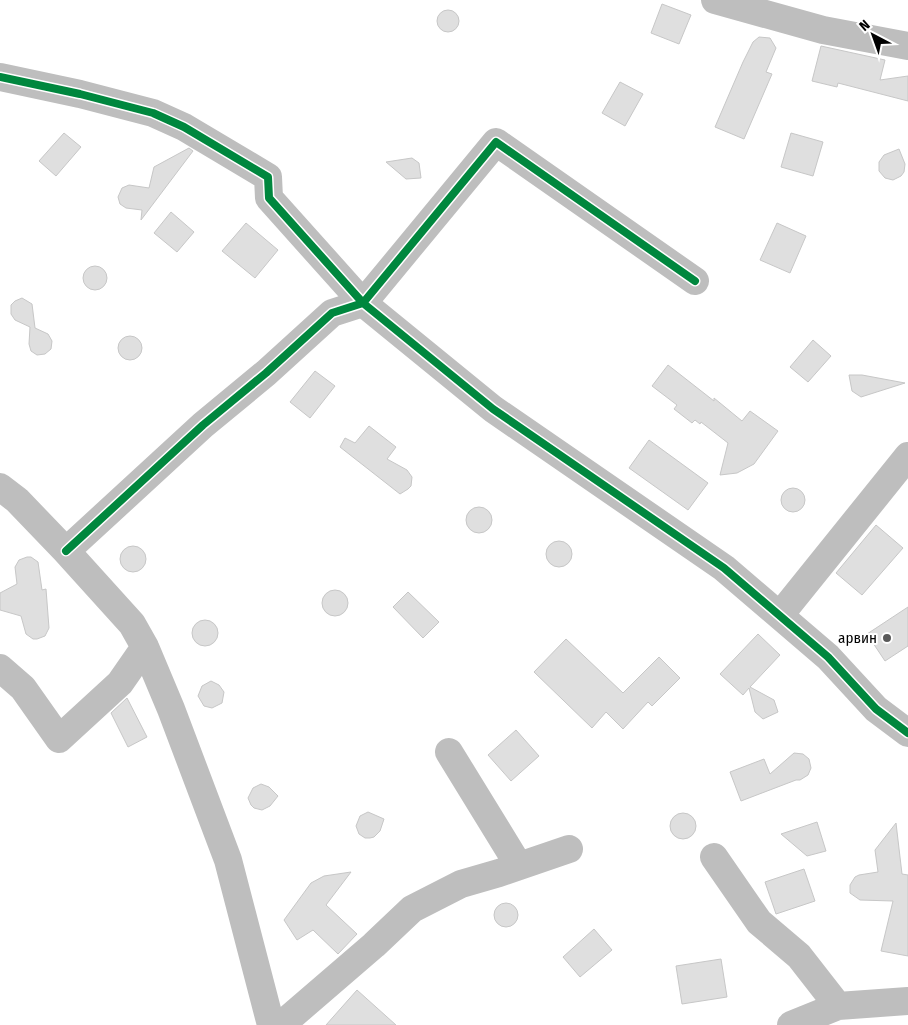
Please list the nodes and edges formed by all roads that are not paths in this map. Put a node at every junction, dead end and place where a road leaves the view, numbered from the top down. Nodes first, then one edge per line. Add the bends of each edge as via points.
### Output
1 (715, 0) edge
2 (908, 46) edge
3 (0, 77) edge
4 (696, 281) dead end
5 (363, 303) junction
6 (908, 456) edge
7 (0, 487) edge
8 (66, 551) junction
9 (780, 616) junction
10 (145, 647) junction
11 (0, 668) edge
12 (908, 733) edge
13 (449, 752) dead end
14 (569, 849) dead end
15 (714, 857) dead end
16 (519, 866) junction
17 (908, 1001) edge
18 (838, 1006) junction
19 (271, 1025) edge
20 (281, 1025) edge
21 (791, 1025) edge

1 - 2 street via 823,30
3 - 5 street via 154,113 184,127 268,178 269,198
4 - 5 street via 496,142
5 - 8 street via 332,313 203,425
5 - 9 street via 492,409 724,568
6 - 9 street
7 - 8 street via 17,500
8 - 10 street via 132,624
9 - 12 street via 828,657 876,709
10 - 11 street via 120,683 59,739 23,688
10 - 19 street via 228,860
13 - 16 street
14 - 16 street
15 - 18 street via 759,922 799,956
16 - 20 street via 461,884 412,909
17 - 18 street
18 - 21 street

